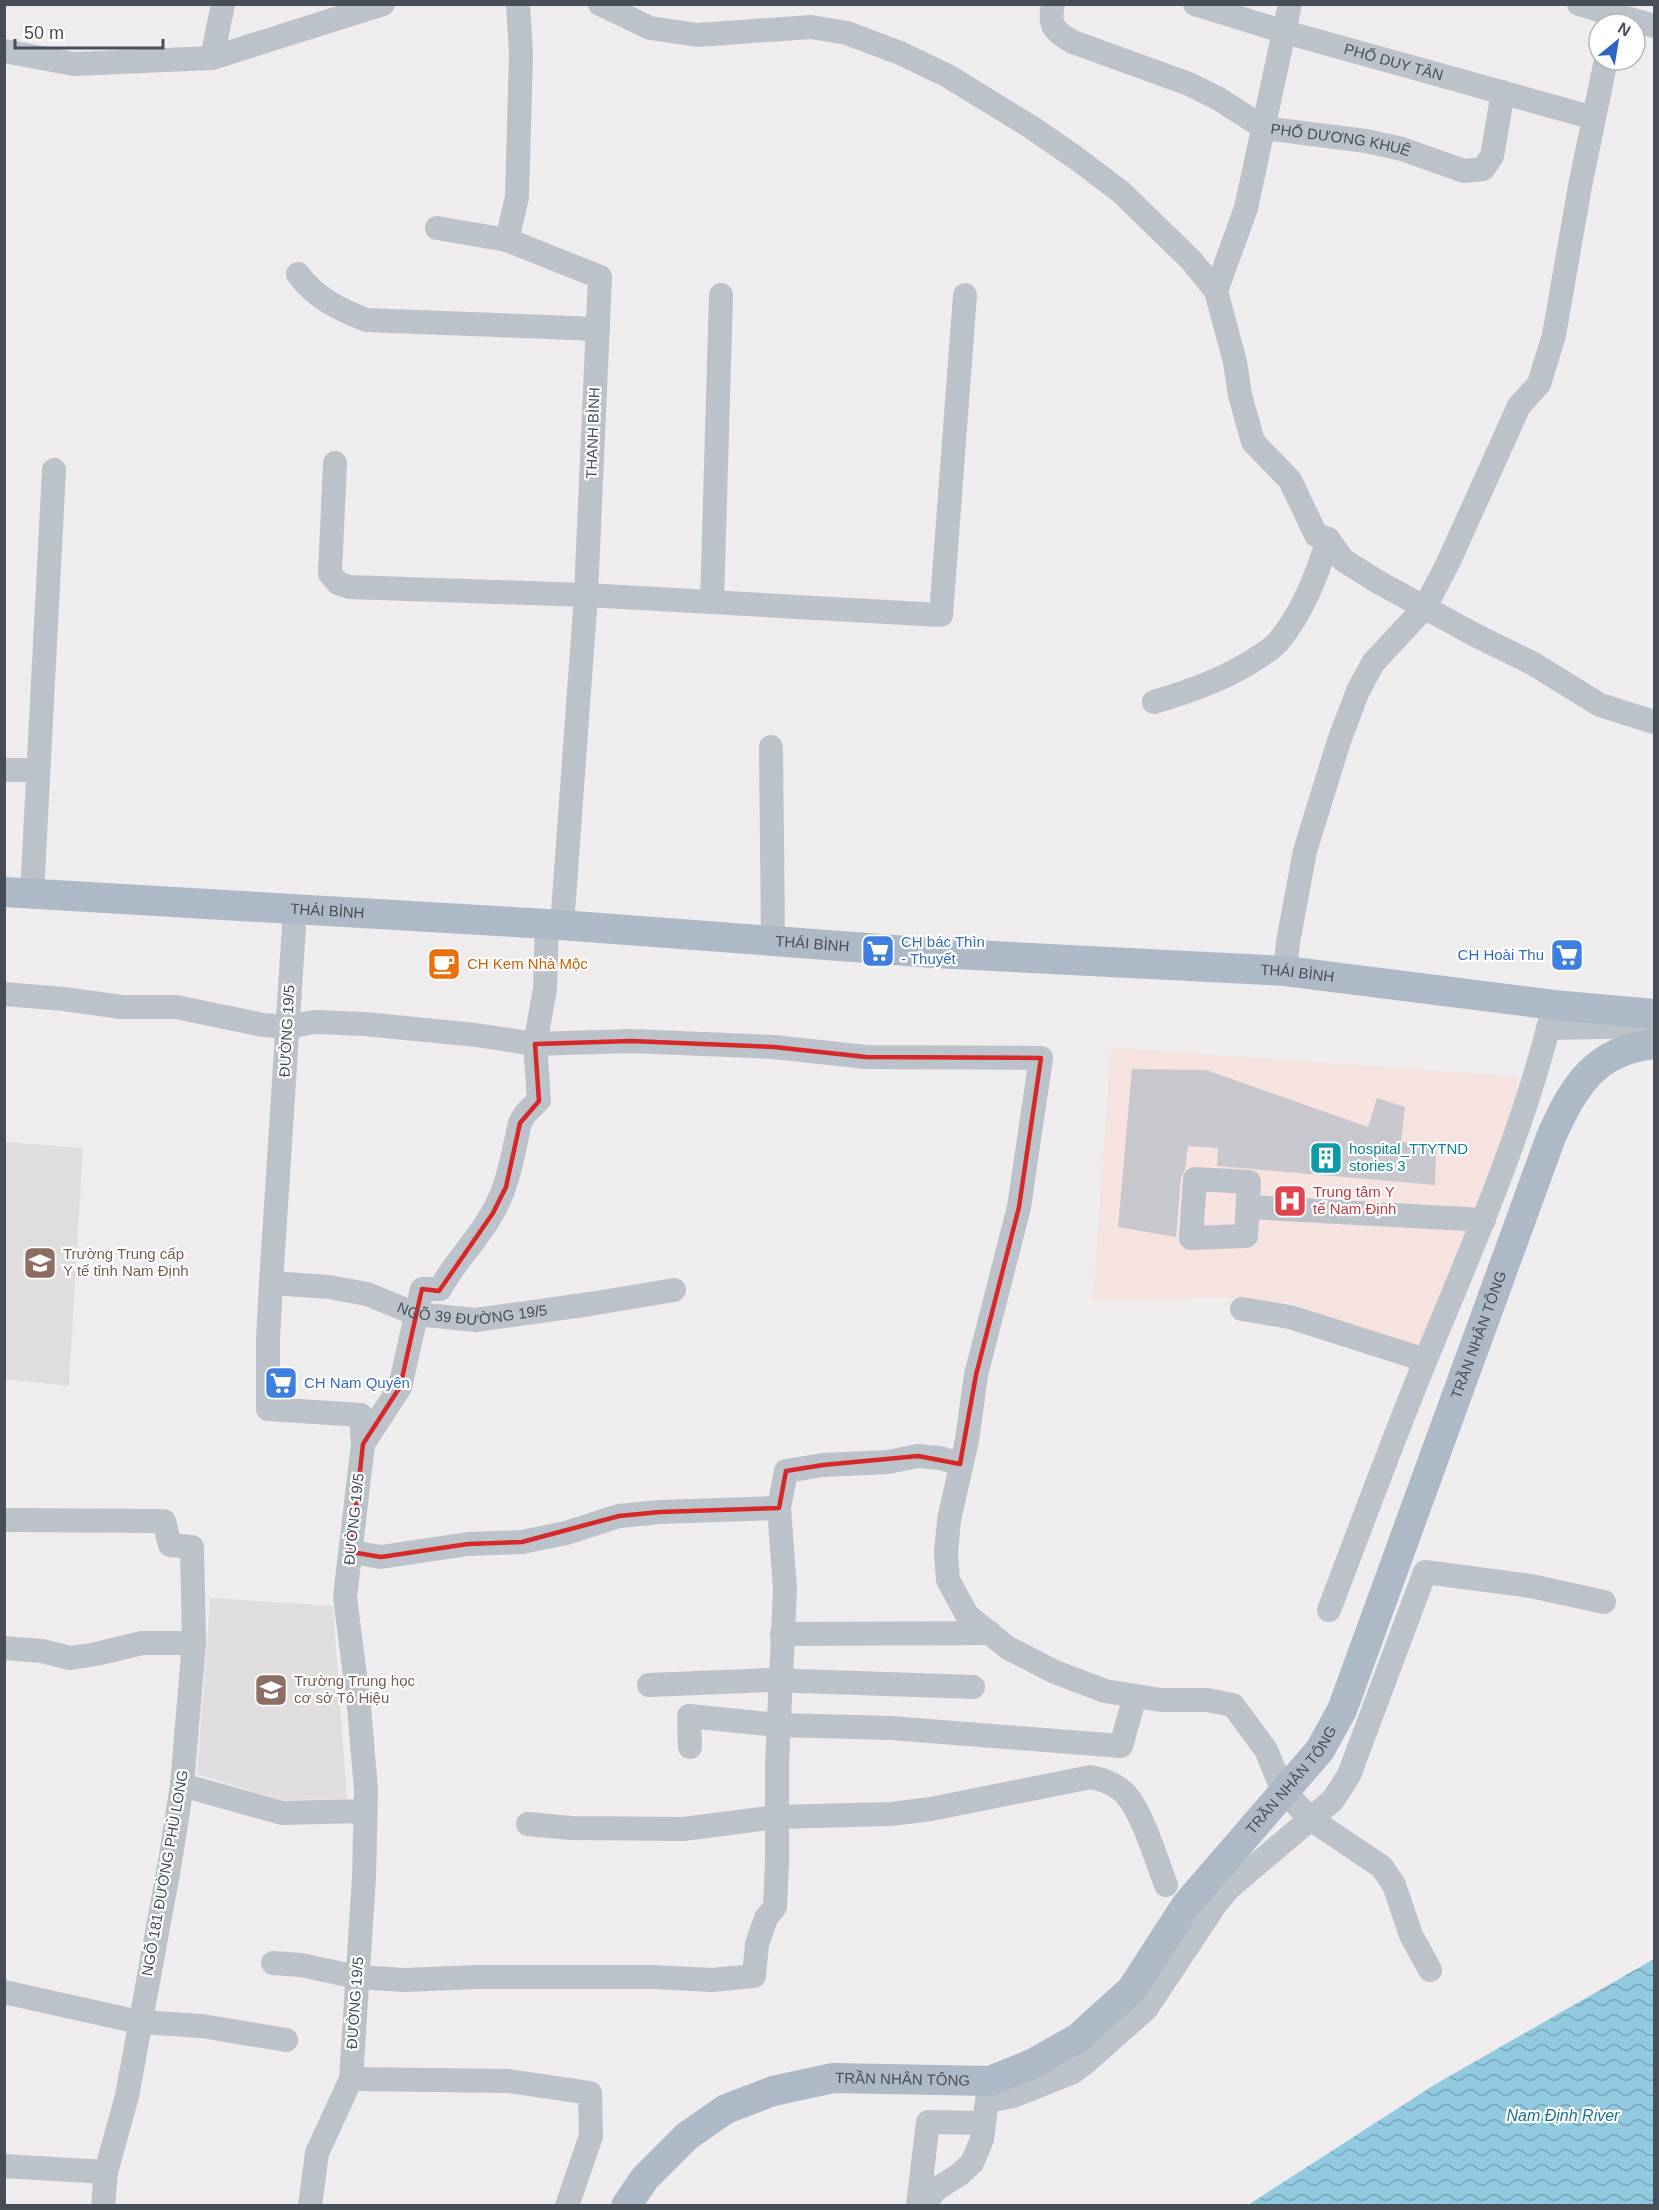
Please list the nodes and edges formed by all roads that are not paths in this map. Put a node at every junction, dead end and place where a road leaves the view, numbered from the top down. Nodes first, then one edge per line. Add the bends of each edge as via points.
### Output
1 (223, 4) edge
2 (383, 4) edge
3 (519, 4) edge
4 (600, 4) edge
5 (1053, 4) edge
6 (1195, 4) edge
7 (1290, 4) edge
8 (1579, 4) edge
9 (1604, 12) edge
10 (326, 13) edge
11 (1285, 32) junction
12 (4, 51) edge
13 (212, 57) junction
14 (1604, 72) edge
15 (1503, 92) junction
16 (1594, 118) junction
17 (1264, 129) junction
18 (437, 228) dead end
19 (507, 240) junction
20 (298, 274) dead end
21 (1216, 291) junction
22 (721, 295) dead end
23 (965, 295) dead end
24 (598, 329) junction
25 (335, 463) dead end
26 (54, 470) dead end
27 (1328, 539) junction
28 (586, 595) junction
29 (712, 602) junction
30 (1425, 607) junction
31 (1154, 702) dead end
32 (1654, 722) edge
33 (771, 747) dead end
34 (4, 770) edge
35 (38, 771) junction
36 (18, 893) edge
37 (295, 910) junction
38 (555, 925) junction
39 (774, 941) junction
40 (1285, 971) junction
41 (4, 994) edge
42 (1654, 1014) edge
43 (1551, 1016) junction
44 (1654, 1026) edge
45 (287, 1027) junction
46 (535, 1044) junction
47 (1654, 1044) edge
48 (1248, 1207) dead end
49 (1484, 1220) junction
50 (271, 1283) junction
51 (674, 1290) dead end
52 (1242, 1309) dead end
53 (416, 1314) junction
54 (1425, 1360) junction
55 (363, 1444) junction
56 (960, 1464) junction
57 (779, 1508) junction
58 (4, 1520) edge
59 (351, 1552) junction
60 (1604, 1602) dead end
61 (1329, 1610) dead end
62 (990, 1633) junction
63 (782, 1634) junction
64 (194, 1643) junction
65 (4, 1648) edge
66 (780, 1680) junction
67 (649, 1685) dead end
68 (973, 1687) dead end
69 (1136, 1696) junction
70 (778, 1725) junction
71 (690, 1747) dead end
72 (182, 1785) junction
73 (1283, 1791) junction
74 (365, 1811) junction
75 (776, 1817) junction
76 (1312, 1820) junction
77 (528, 1824) dead end
78 (1166, 1885) dead end
79 (273, 1964) dead end
80 (1430, 1970) dead end
81 (357, 1977) junction
82 (4, 1992) edge
83 (139, 2022) junction
84 (286, 2040) dead end
85 (351, 2079) junction
86 (987, 2102) junction
87 (4, 2166) edge
88 (106, 2172) junction
89 (103, 2205) edge
90 (310, 2205) edge
91 (567, 2205) edge
92 (626, 2205) edge
93 (918, 2205) edge
94 (926, 2205) edge

1 - 13 street
2 - 10 street
3 - 19 street via 517,197
4 - 21 street via 639,23 698,36 811,27 847,33 910,58 1004,109 1121,192 1191,260
5 - 17 street, PHỐ DƯƠNG KHUÊ via 1051,20 1057,34 1189,84
6 - 11 street, PHỐ DUY TÂN
7 - 11 street
8 - 9 street
10 - 13 street
11 - 15 street, PHỐ DUY TÂN
11 - 17 street
12 - 13 street via 75,64
14 - 16 street
15 - 16 street, PHỐ DUY TÂN
15 - 17 street, PHỐ DƯƠNG KHUÊ via 1492,156 1484,169 1464,171 1366,141
16 - 30 street via 1554,335 1539,384 1519,406
17 - 21 street via 1246,208
18 - 19 street
19 - 24 street, THANH BÌNH via 600,277
20 - 24 street via 324,300 366,320
21 - 27 street via 1253,442 1290,480 1316,535
22 - 29 street
23 - 29 street via 941,615
24 - 28 street, THANH BÌNH
25 - 28 street via 330,574 338,583 349,588
26 - 35 street
27 - 30 street via 1343,560
27 - 31 street via 1318,573 1277,644 1199,688
28 - 29 street
28 - 38 street, THANH BÌNH
30 - 32 street via 1532,663 1600,705
30 - 40 street via 1373,663 1358,692 1305,851
33 - 39 street
34 - 35 street
35 - 36 street
36 - 37 main road, THÁI BÌNH
37 - 38 main road, THÁI BÌNH
37 - 45 street, ĐƯỜNG 19/5
38 - 39 main road, THÁI BÌNH
38 - 46 street, THANH BÌNH
39 - 40 main road, THÁI BÌNH
40 - 43 main road, THÁI BÌNH
41 - 45 street via 121,1007 176,1007
42 - 43 main road, THÁI BÌNH
43 - 44 street
43 - 49 street via 1529,1097
45 - 46 street via 314,1022 365,1024
45 - 50 street, ĐƯỜNG 19/5
46 - 53 street, THANH BÌNH via 538,1101 520,1123 506,1187 480,1233 440,1289 423,1288
46 - 56 street via 631,1041 774,1047 866,1057 1041,1058 1019,1207 976,1375
47 - 73 main road, TRẦN NHÂN TÔNG via 1618,1053 1598,1065 1565,1106 1342,1710 1320,1750
48 - 49 street
49 - 54 street
50 - 53 street, NGÕ 39 ĐƯỜNG 19/5 via 367,1294
50 - 55 street, ĐƯỜNG 19/5 via 268,1409 361,1415
51 - 53 street, NGÕ 39 ĐƯỜNG 19/5 via 476,1320
52 - 54 street via 1290,1317
53 - 55 street via 400,1387
54 - 61 street
55 - 59 street, ĐƯỜNG 19/5
56 - 57 street via 918,1456 786,1471
56 - 62 street via 949,1520 948,1580 968,1615
57 - 59 street via 619,1516 522,1542 468,1544 381,1557
57 - 63 street via 785,1589
58 - 64 street, NGÕ 181 ĐƯỜNG PHÙ LONG via 164,1521 170,1545 192,1547
59 - 74 street, ĐƯỜNG 19/5 via 345,1597 359,1707
60 - 76 street via 1531,1586 1425,1572 1349,1775 1333,1800
62 - 63 street
62 - 69 street via 1008,1648 1055,1672 1105,1691
63 - 66 street
64 - 65 street via 142,1643 70,1658
64 - 72 street, NGÕ 181 ĐƯỜNG PHÙ LONG
66 - 67 street
66 - 68 street
66 - 70 street
69 - 70 street via 1121,1746 891,1728
69 - 73 street via 1233,1705 1266,1750
70 - 71 street via 688,1716
70 - 75 street
72 - 74 street via 282,1813
72 - 83 street, NGÕ 181 ĐƯỜNG PHÙ LONG
73 - 76 street
73 - 86 main road, TRẦN NHÂN TÔNG via 1187,1904 1132,1989 1078,2038 1032,2064
74 - 81 street, ĐƯỜNG 19/5
75 - 77 street via 683,1829
75 - 78 street via 891,1814 1091,1778 1108,1780 1128,1796
75 - 81 street via 775,1907 766,1918 757,1944 754,1976 712,1980
76 - 80 street via 1389,1875 1411,1935
76 - 86 street via 1229,1888 1150,2004 1085,2063 1013,2096
79 - 81 street via 302,1965
81 - 85 street, ĐƯỜNG 19/5
82 - 83 street
83 - 84 street via 202,2026
83 - 88 street, NGÕ 181 ĐƯỜNG PHÙ LONG via 127,2097
85 - 90 street, ĐƯỜNG 19/5 via 317,2152
85 - 91 street via 509,2081 590,2093 591,2136
86 - 92 main road, TRẦN NHÂN TÔNG via 833,2078 773,2091 726,2109 687,2136 645,2178
86 - 93 street via 928,2122
86 - 94 street via 982,2139 972,2163 935,2190
87 - 88 street
88 - 89 street, NGÕ 181 ĐƯỜNG PHÙ LONG

